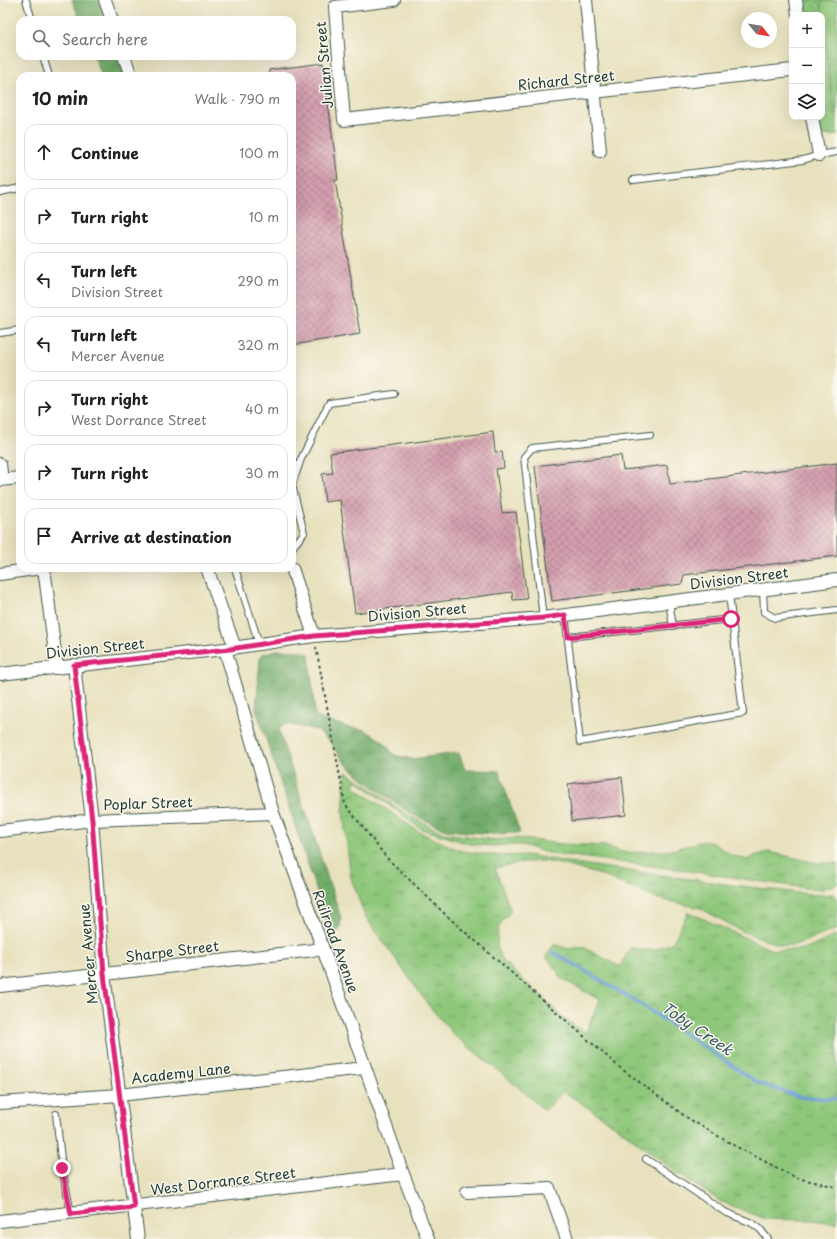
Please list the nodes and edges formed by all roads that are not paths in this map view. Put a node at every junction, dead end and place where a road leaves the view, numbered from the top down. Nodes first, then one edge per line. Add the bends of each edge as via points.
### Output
1 (26, 0) edge
2 (105, 0) edge
3 (394, 0) edge
4 (586, 0) edge
5 (796, 0) edge
6 (798, 12) edge
7 (31, 16) edge
8 (111, 16) edge
9 (44, 60) edge
10 (125, 60) edge
11 (789, 70) edge
12 (48, 72) edge
13 (130, 72) edge
14 (595, 92) junction
15 (344, 120) joint
16 (812, 120) edge
17 (600, 151) dead end
18 (837, 152) edge
19 (818, 155) junction
20 (633, 180) dead end
21 (16, 189) edge
22 (0, 192) edge
23 (16, 331) edge
24 (0, 333) edge
25 (394, 394) dead end
26 (650, 436) dead end
27 (0, 464) edge
28 (296, 473) edge
29 (16, 478) edge
30 (1, 480) edge
31 (296, 501) edge
32 (296, 543) edge
33 (16, 572) edge
34 (44, 572) edge
35 (208, 572) edge
36 (236, 572) edge
37 (293, 572) edge
38 (0, 574) edge
39 (837, 580) edge
40 (763, 590) junction
41 (728, 594) junction
42 (669, 602) junction
43 (837, 610) edge
44 (565, 615) junction
45 (543, 618) junction
46 (731, 619) junction
47 (673, 626) junction
48 (314, 636) junction
49 (568, 637) junction
50 (259, 644) junction
51 (230, 649) junction
52 (74, 665) junction
53 (57, 668) junction
54 (0, 674) edge
55 (273, 813) junction
56 (92, 820) junction
57 (0, 831) edge
58 (323, 949) junction
59 (104, 974) junction
60 (0, 986) edge
61 (364, 1068) junction
62 (119, 1095) junction
63 (0, 1103) edge
64 (56, 1114) dead end
65 (646, 1159) dead end
66 (403, 1174) junction
67 (467, 1192) dead end
68 (134, 1207) junction
69 (71, 1214) junction
70 (0, 1222) edge
71 (138, 1239) edge
72 (428, 1239) edge
73 (568, 1239) edge
74 (768, 1239) edge

1 - 7 lane
2 - 8 street
3 - 15 street, Julian Street via 335,7
4 - 14 street
5 - 6 street
9 - 12 lane
10 - 13 street
11 - 14 street, Richard Street
14 - 15 street, Richard Street
14 - 17 street
16 - 19 street
18 - 19 lane
19 - 20 lane via 803,160
21 - 22 lane
23 - 24 lane
25 - 28 lane via 329,403
26 - 45 lane via 532,448 524,456
27 - 30 street
29 - 30 street
31 - 32 lane via 304,533
33 - 38 street
34 - 53 street
35 - 51 street, Railroad Avenue
36 - 50 lane
37 - 48 street
39 - 40 street, Division Street
40 - 41 street, Division Street
40 - 43 lane via 764,612 775,618
41 - 42 street, Division Street
41 - 46 lane
42 - 44 street, Division Street
42 - 47 lane
44 - 45 street, Division Street
44 - 49 lane
45 - 48 street, Division Street
46 - 47 lane
46 - 49 lane via 743,713 580,742
47 - 49 lane
48 - 50 street, Division Street
50 - 51 street, Division Street
51 - 52 street, Division Street
51 - 55 street, Railroad Avenue
52 - 53 street, Division Street
52 - 56 street, Mercer Avenue
53 - 54 street, Division Street
55 - 56 street, Poplar Street
55 - 58 street, Railroad Avenue
56 - 57 street, Poplar Street
56 - 59 street, Mercer Avenue
58 - 59 street, Sharpe Street
58 - 61 street, Railroad Avenue
59 - 60 street, Sharpe Street
59 - 62 street, Mercer Avenue
61 - 62 street, Academy Lane
61 - 66 street, Railroad Avenue
62 - 63 street, Academy Lane
62 - 68 street, Mercer Avenue
64 - 69 lane via 62,1168
65 - 74 lane via 725,1212 752,1223
66 - 68 street, West Dorrance Street
66 - 72 street, Railroad Avenue
67 - 73 street via 549,1188
68 - 69 street, West Dorrance Street
68 - 71 street, Mercer Avenue
69 - 70 street, West Dorrance Street

